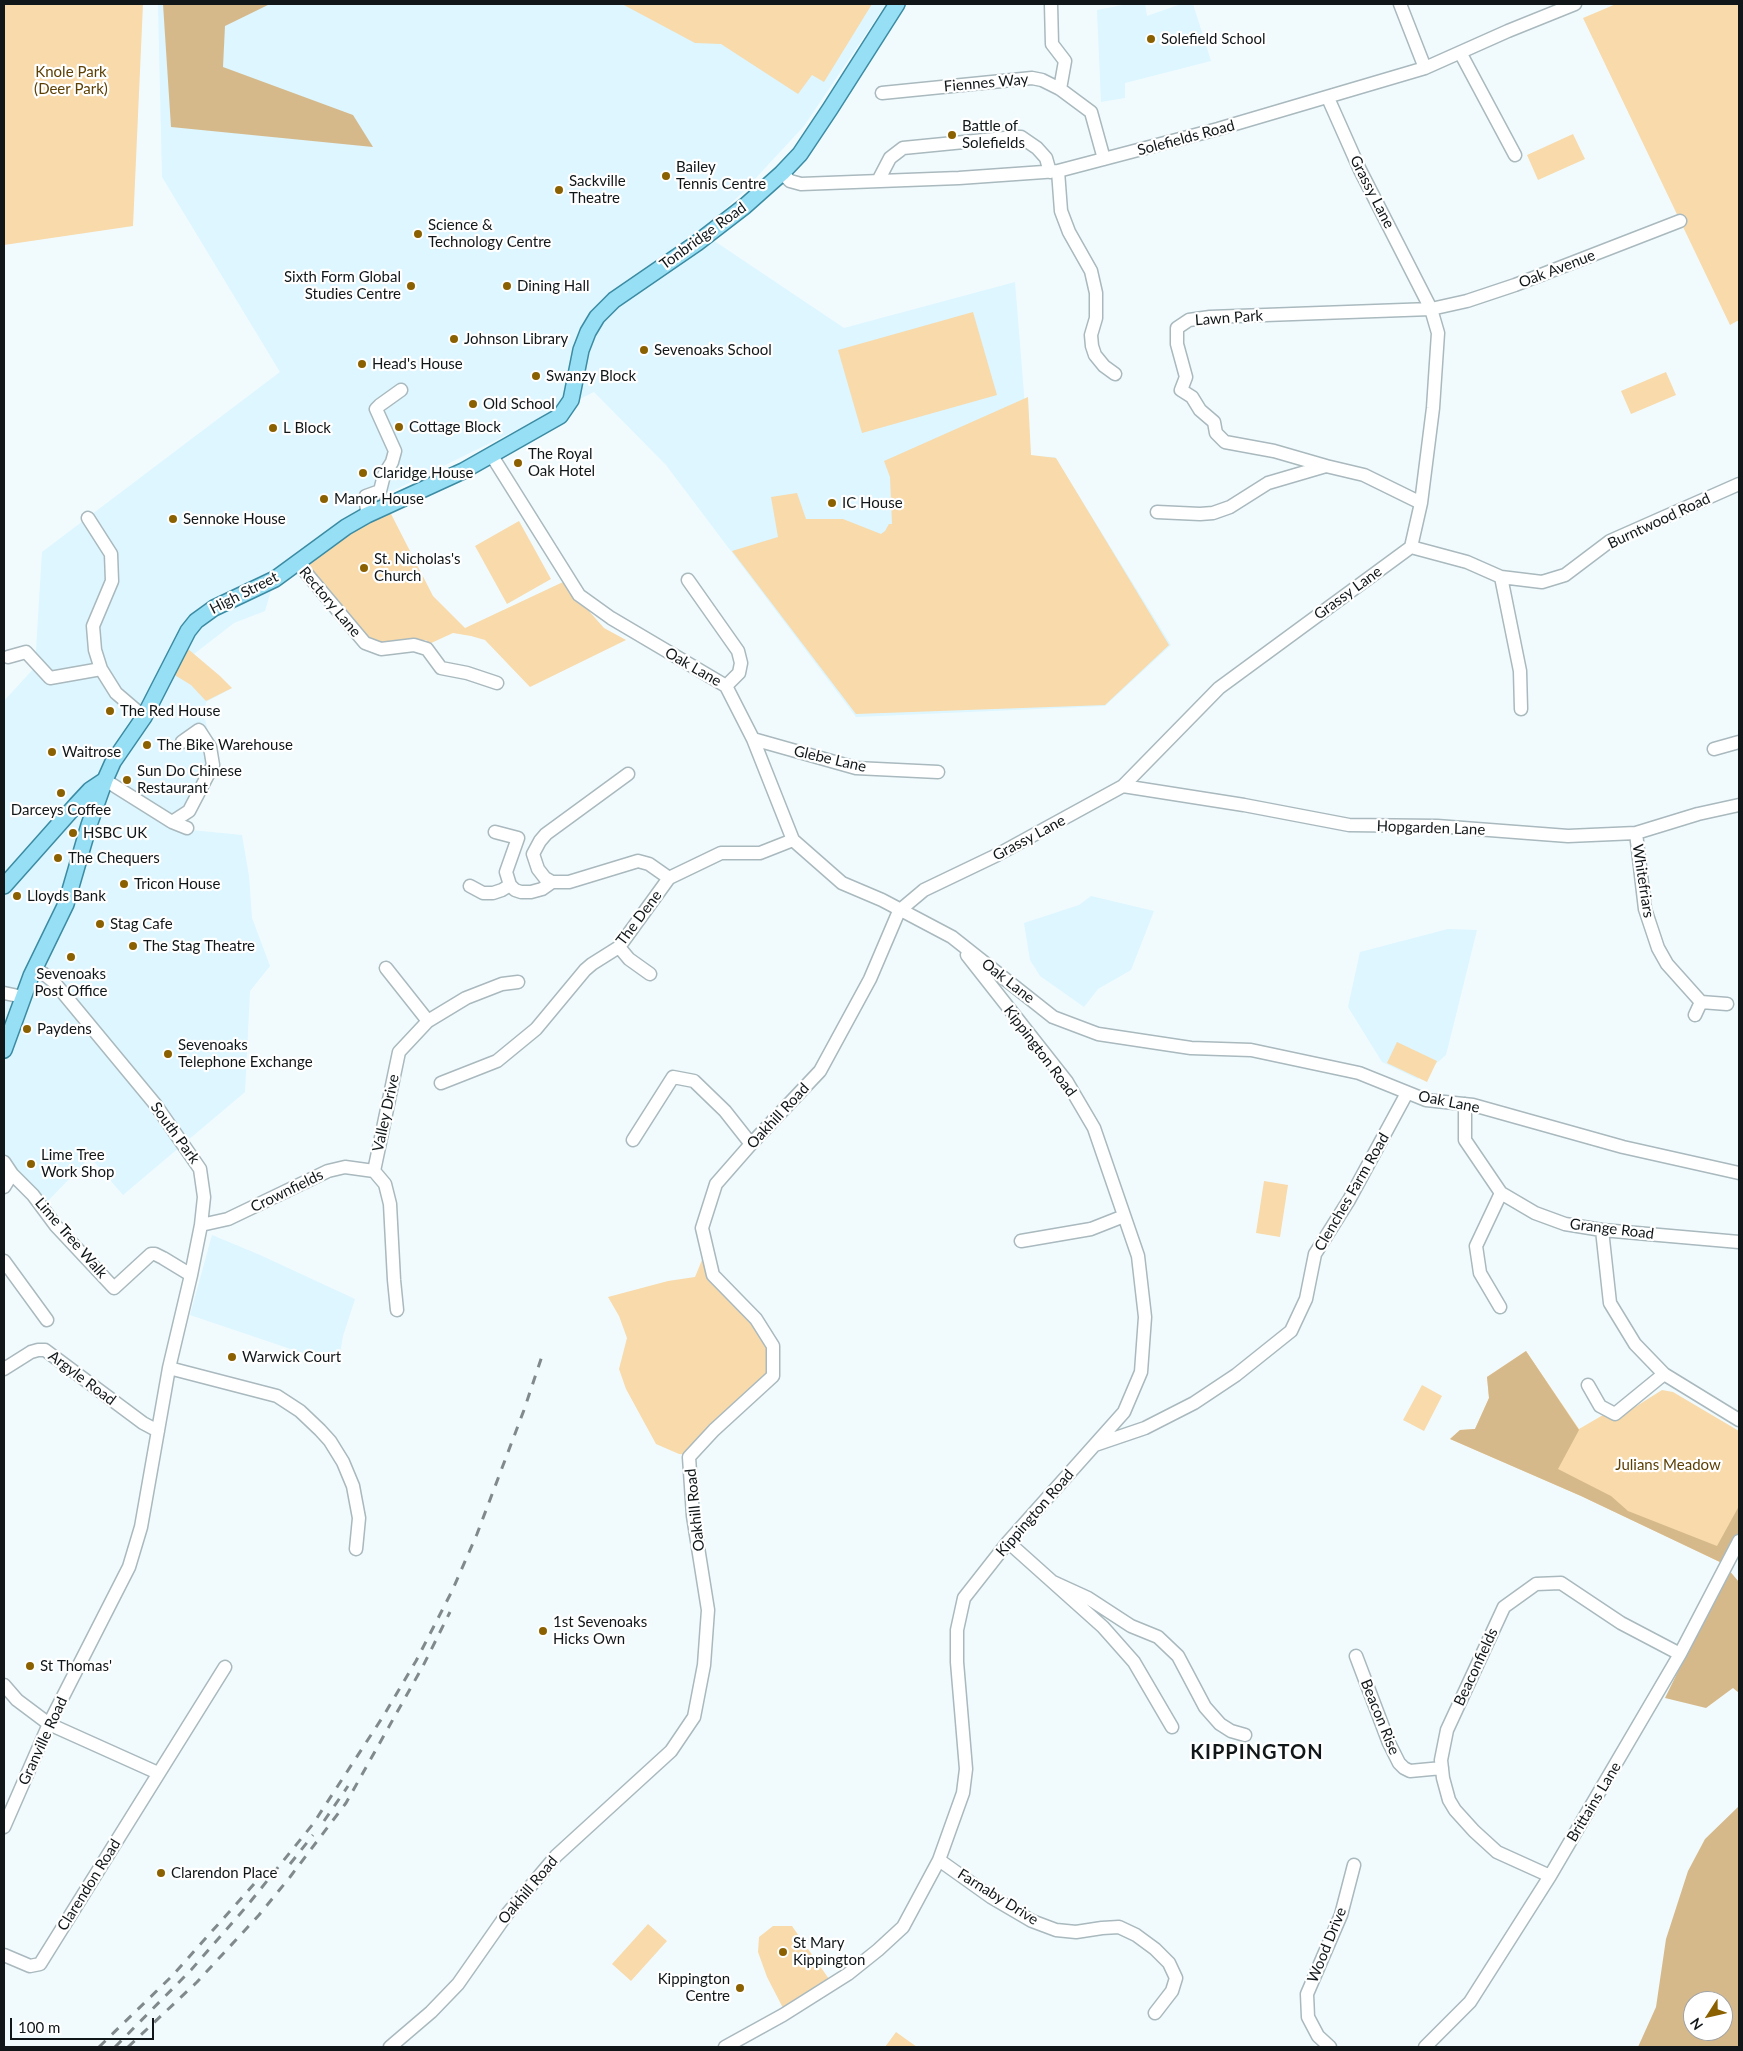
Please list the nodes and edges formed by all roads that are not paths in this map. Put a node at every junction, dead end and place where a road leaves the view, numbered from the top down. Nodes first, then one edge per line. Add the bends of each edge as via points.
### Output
1 (897, 4) edge
2 (1051, 4) edge
3 (1400, 4) edge
4 (1575, 4) edge
5 (1461, 54) junction
6 (1425, 68) junction
7 (1060, 89) junction
8 (882, 93) dead end
9 (1328, 98) junction
10 (1515, 155) dead end
11 (1104, 159) junction
12 (1054, 171) junction
13 (782, 173) junction
14 (878, 181) junction
15 (1680, 221) dead end
16 (1432, 309) junction
17 (578, 366) joint
18 (1115, 374) dead end
19 (401, 390) dead end
20 (492, 456) junction
21 (1326, 466) junction
22 (1739, 484) edge
23 (1421, 503) junction
24 (1157, 512) dead end
25 (366, 515) junction
26 (88, 518) dead end
27 (1411, 547) junction
28 (298, 562) junction
29 (1501, 577) junction
30 (688, 580) dead end
31 (8, 657) dead end
32 (101, 669) junction
33 (497, 683) dead end
34 (726, 686) junction
35 (1521, 709) dead end
36 (144, 717) junction
37 (753, 739) junction
38 (182, 742) dead end
39 (1739, 742) edge
40 (1714, 749) dead end
41 (938, 772) dead end
42 (628, 774) dead end
43 (105, 780) junction
44 (617, 782) junction
45 (1123, 786) junction
46 (625, 793) dead end
47 (1739, 804) edge
48 (76, 805) junction
49 (94, 813) junction
50 (172, 822) junction
51 (187, 828) dead end
52 (495, 832) dead end
53 (1636, 833) junction
54 (793, 840) junction
55 (669, 878) junction
56 (552, 882) junction
57 (510, 885) junction
58 (4, 886) edge
59 (470, 886) dead end
60 (900, 911) junction
61 (952, 937) junction
62 (619, 947) junction
63 (386, 968) dead end
64 (33, 972) junction
65 (641, 973) dead end
66 (518, 982) dead end
67 (4, 993) edge
68 (23, 997) junction
69 (1701, 1002) junction
70 (1727, 1004) dead end
71 (1695, 1015) dead end
72 (428, 1021) junction
73 (4, 1049) edge
74 (441, 1083) dead end
75 (1407, 1093) junction
76 (1465, 1104) junction
77 (634, 1140) dead end
78 (751, 1144) junction
79 (4, 1162) edge
80 (374, 1171) junction
81 (1739, 1173) edge
82 (12, 1174) junction
83 (4, 1187) edge
84 (1501, 1193) junction
85 (1124, 1216) junction
86 (201, 1225) junction
87 (1602, 1230) junction
88 (1021, 1240) dead end
89 (1739, 1242) edge
90 (4, 1261) edge
91 (191, 1275) junction
92 (1500, 1307) dead end
93 (397, 1310) dead end
94 (47, 1320) dead end
95 (169, 1368) junction
96 (4, 1369) edge
97 (1664, 1374) junction
98 (1588, 1385) dead end
99 (1739, 1420) edge
100 (158, 1431) junction
101 (1094, 1445) junction
102 (1739, 1541) edge
103 (1008, 1542) junction
104 (356, 1549) dead end
105 (1053, 1582) junction
106 (1680, 1654) junction
107 (1356, 1656) dead end
108 (225, 1666) dead end
109 (4, 1685) edge
110 (49, 1724) junction
111 (1172, 1727) dead end
112 (1245, 1735) dead end
113 (1442, 1768) junction
114 (158, 1773) junction
115 (4, 1827) edge
116 (939, 1860) junction
117 (1354, 1865) dead end
118 (1550, 1876) junction
119 (4, 1955) edge
120 (1154, 2013) dead end
121 (390, 2047) edge
122 (726, 2047) edge
123 (1330, 2047) edge
124 (1425, 2047) edge

1 - 13 main road, Tonbridge Road via 800,154
2 - 7 street via 1052,44 1065,61
3 - 6 street
4 - 5 street, Solefields Road
5 - 6 street, Solefields Road
5 - 10 street
6 - 9 street, Solefields Road
7 - 8 street, Fiennes Way via 1032,78
7 - 11 street, Fiennes Way via 1091,112
9 - 11 street, Solefields Road
9 - 16 street, Grassy Lane via 1360,170
11 - 12 street, Solefields Road
12 - 14 street, Solefields Road
12 - 14 street via 1037,148 1015,137 903,148 890,158
12 - 18 street via 1061,210 1091,271 1096,293 1092,346 1104,366
13 - 14 street, Solefields Road via 790,181 801,184
13 - 17 main road, Tonbridge Road via 711,232 614,300 588,332
15 - 16 street, Oak Avenue via 1515,285
16 - 21 street, Lawn Park via 1210,318 1189,320 1177,328 1177,344 1186,377 1181,390 1192,397 1200,410 1214,422 1216,433 1225,442 1274,451
16 - 23 street, Grassy Lane via 1438,333
17 - 20 main road, High Street via 564,412
19 - 25 street via 376,409 395,452 380,491 366,496
20 - 25 main road, High Street
20 - 34 street, Oak Lane via 579,594 611,618
21 - 23 street via 1364,475
21 - 24 street via 1268,483 1230,507 1213,513
22 - 29 street, Burntwood Road via 1610,541 1565,575 1542,582
23 - 27 street, Grassy Lane
25 - 28 main road, High Street
26 - 32 street via 111,554 112,581 93,626
27 - 29 street, Burntwood Road via 1467,562
27 - 45 street, Grassy Lane via 1219,688
28 - 33 street, Rectory Lane via 365,644 381,649 414,645 427,649 441,668
28 - 36 main road, High Street via 275,579 196,620
29 - 35 street via 1520,671
30 - 34 street via 738,651 739,673
31 - 32 street via 26,652 50,678
32 - 36 street via 116,693
34 - 37 street, Oak Lane
36 - 43 main road, High Street
37 - 41 street, Glebe Lane via 856,768
37 - 54 street, Oak Lane
38 - 50 street via 199,730 210,747 214,765 189,811
39 - 40 street
42 - 44 street
43 - 48 main road, High Street
43 - 49 main road
43 - 50 street
44 - 46 street
44 - 56 street via 540,841 533,854 538,869
45 - 53 street, Hopgarden Lane via 1349,825 1437,826 1568,836
45 - 60 street, Grassy Lane via 997,855 924,890
47 - 53 street, Hopgarden Lane
48 - 49 main road
48 - 58 main road, High Street
49 - 64 main road via 66,904
50 - 51 street
52 - 57 street via 518,838 507,867
53 - 69 street, Whitefriars via 1645,910 1658,948 1667,964
54 - 55 street, The Dene via 760,853 721,853
54 - 60 street, Oak Lane via 842,883
55 - 56 street via 649,864 638,862 569,882
55 - 62 street, The Dene
56 - 57 street via 531,892 521,892
57 - 59 street via 493,893 483,893
60 - 61 street, Oak Lane
60 - 78 street, Oakhill Road via 870,979 820,1072
61 - 75 street, Oak Lane via 1053,1017 1098,1034 1191,1048 1251,1050 1359,1073
61 - 85 street, Kippington Road via 1066,1082 1094,1128
62 - 65 street
62 - 74 street, The Dene via 592,964 536,1029 504,1057
63 - 72 street
64 - 68 main road
64 - 86 street, South Park via 44,974 54,982 155,1104 195,1160 200,1169 204,1197
66 - 72 street, Valley Drive via 502,984 466,998
67 - 68 street
68 - 73 main road
69 - 70 street
69 - 71 street
72 - 80 street, Valley Drive via 399,1052
75 - 76 street, Oak Lane via 1426,1100
75 - 101 street, Clenches Farm Road via 1354,1191 1315,1254 1306,1299 1291,1331 1236,1375 1194,1403 1145,1428
76 - 81 street, Oak Lane via 1623,1147
76 - 84 street, Grange Road via 1465,1140
77 - 78 street via 673,1077 694,1081 725,1111
78 - 121 street, Oakhill Road via 716,1184 702,1228 713,1275 756,1319 773,1346 773,1376 689,1456 693,1516 708,1610 704,1665 694,1717 671,1751 556,1856 507,1914 458,1984
79 - 82 street, Lime Tree Walk
80 - 86 street, Crownfields via 345,1167 328,1171 228,1219
80 - 93 street, Valley Drive via 385,1184 390,1204
82 - 83 street
82 - 91 street, Lime Tree Walk via 114,1288 151,1254
84 - 87 street, Grange Road via 1550,1219
84 - 92 street via 1476,1246 1480,1274
85 - 88 street via 1091,1229
85 - 101 street, Kippington Road via 1138,1256 1146,1317 1142,1368 1124,1412
86 - 91 street, South Park
87 - 89 street, Grange Road
87 - 97 street via 1610,1303 1635,1344
90 - 94 street
91 - 95 street, South Park
95 - 100 street, South Park
95 - 104 street via 277,1396 313,1423 330,1441 353,1486 359,1518
96 - 100 street, Argyle Road via 31,1352 45,1350
97 - 98 street via 1615,1414 1600,1406
97 - 99 street
100 - 110 street, Granville Road via 141,1527 129,1567
101 - 103 street, Kippington Road
102 - 106 street, Brittains Lane
103 - 105 street
103 - 116 street, Kippington Road via 964,1598 957,1630 966,1769 963,1793
105 - 111 street via 1104,1627 1134,1662
105 - 112 street via 1158,1637 1178,1656 1205,1707 1220,1724
106 - 113 street, Beaconfields via 1621,1623 1561,1583 1536,1584 1504,1607 1447,1730
106 - 118 street, Brittains Lane
107 - 113 street, Beacon Rise via 1399,1764 1410,1771
108 - 114 street, Clarendon Road
109 - 110 street via 17,1700
110 - 114 street
110 - 115 street, Granville Road
113 - 118 street, Beaconfields via 1449,1800 1474,1831 1497,1852
114 - 119 street, Clarendon Road via 40,1964 30,1966
116 - 120 street, Farnaby Drive via 1032,1921 1056,1930 1076,1932 1119,1928 1136,1935 1169,1963 1176,1978 1172,1991
116 - 122 street, Kippington Road via 903,1926 878,1950 848,1974
117 - 123 street, Wood Drive via 1341,1915 1306,1994 1308,2017 1318,2036
118 - 124 street, Brittains Lane via 1470,2002

